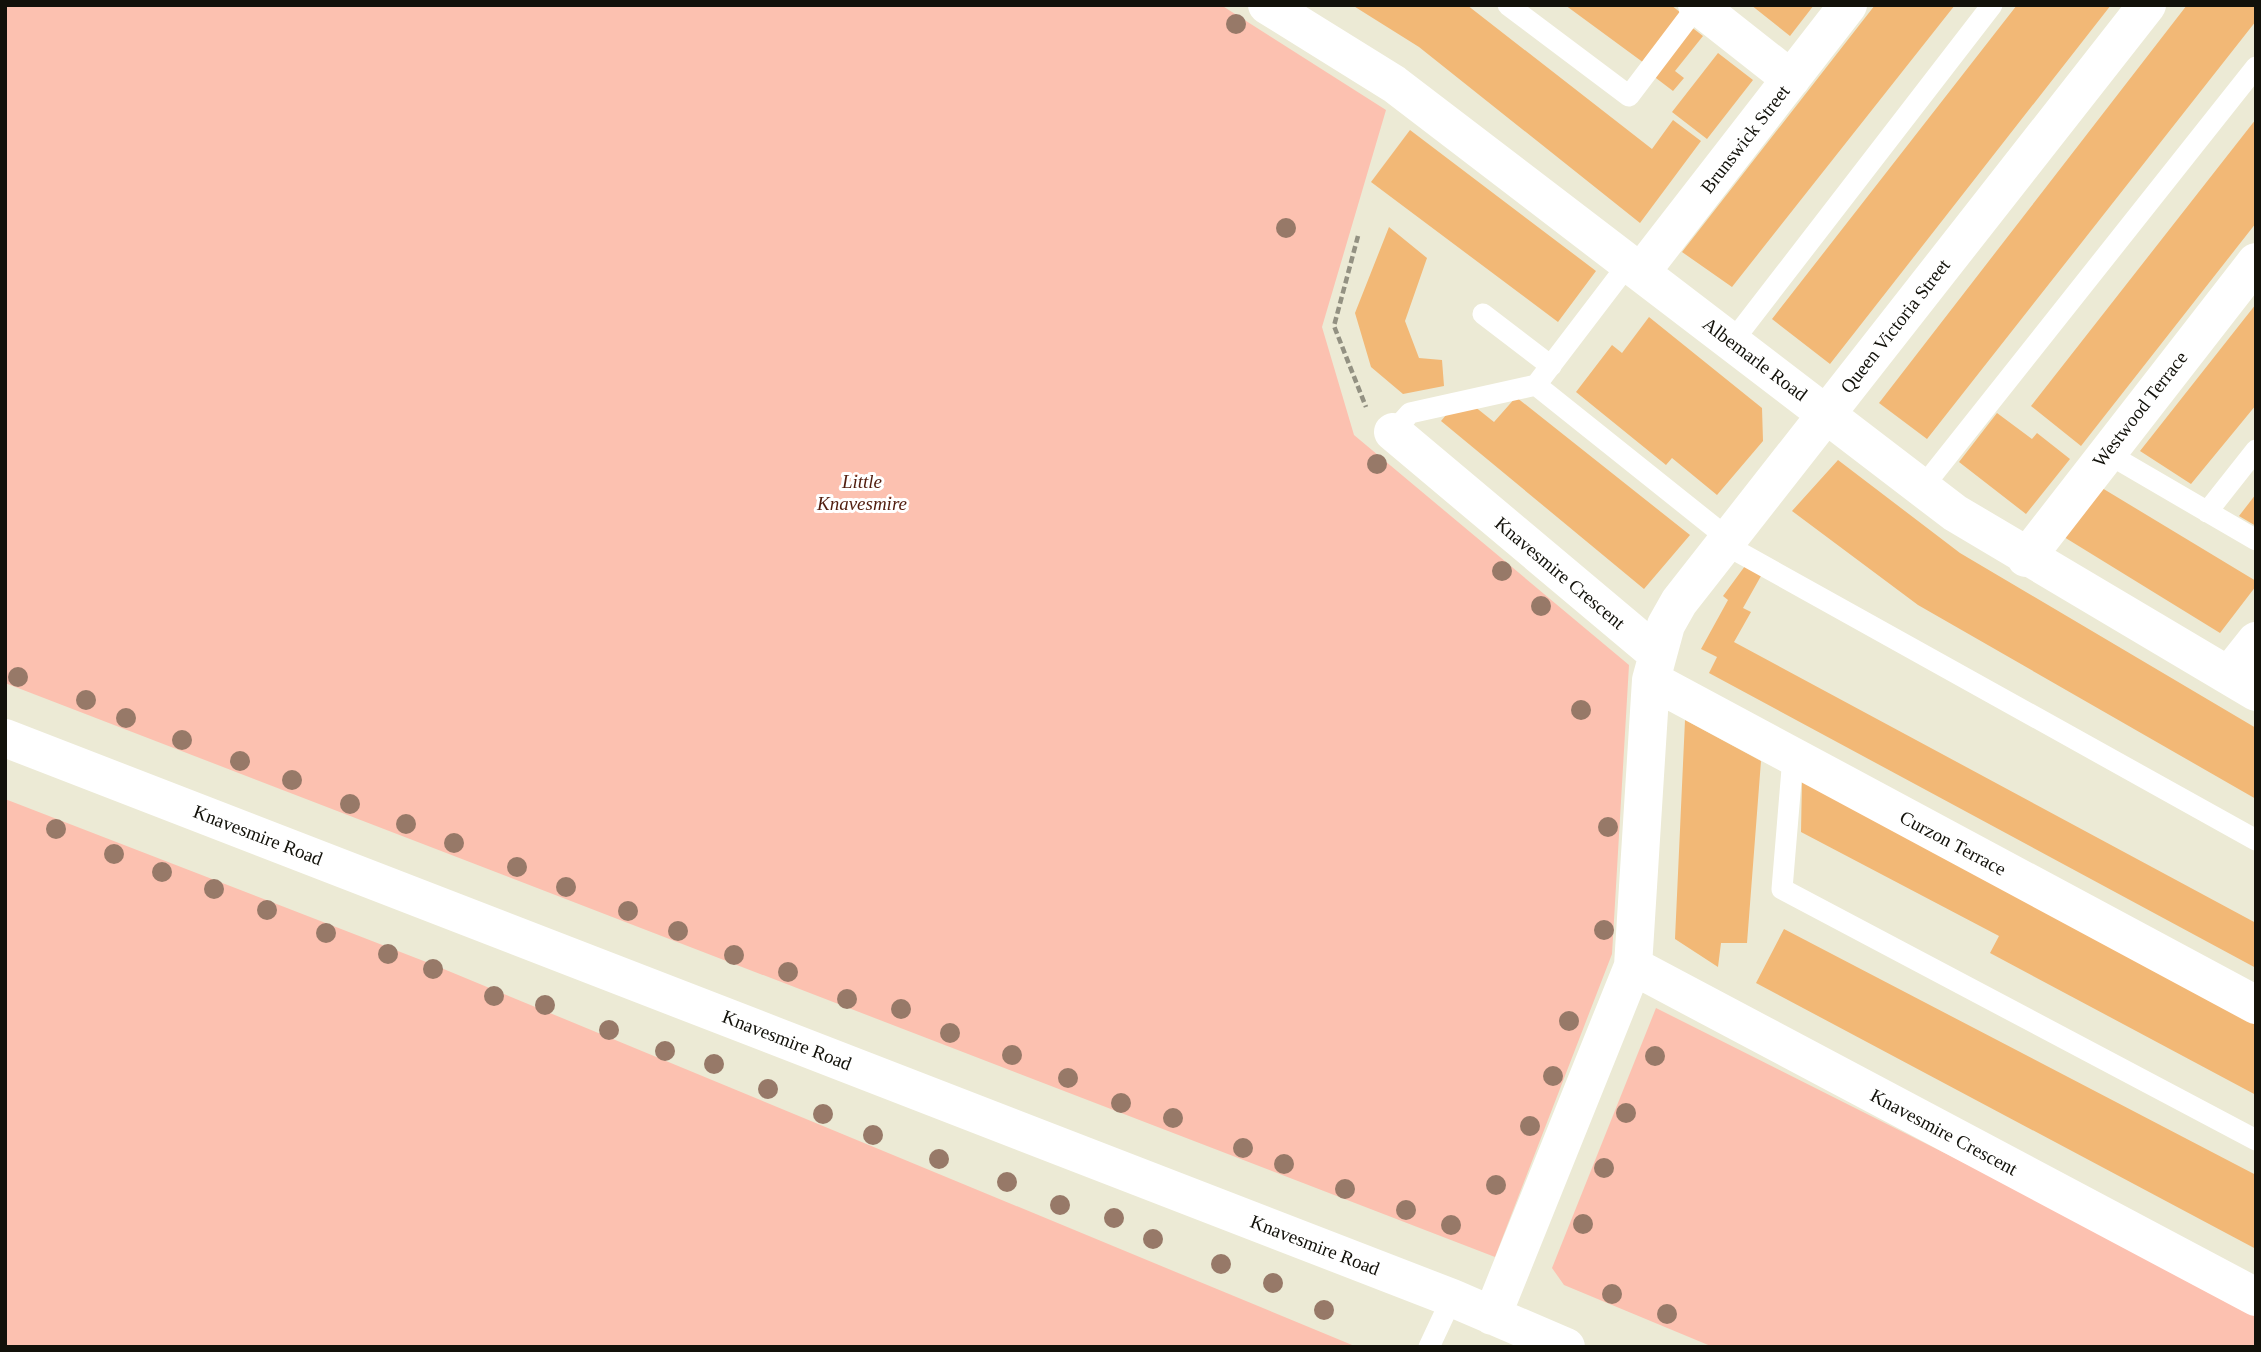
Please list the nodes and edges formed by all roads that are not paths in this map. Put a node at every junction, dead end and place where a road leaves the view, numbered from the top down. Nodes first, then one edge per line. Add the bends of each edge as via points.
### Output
1 (1267, 5) edge
2 (1508, 5) edge
3 (1698, 5) edge
4 (1848, 5) edge
5 (1993, 5) edge
6 (2147, 5) edge
7 (2256, 67) edge
8 (1791, 79) junction
9 (2256, 262) edge
10 (1635, 268) junction
11 (1483, 314) dead end
12 (1732, 342) junction
13 (1551, 366) junction
14 (1536, 385) junction
15 (1827, 413) junction
16 (1393, 432) joint
17 (2256, 450) edge
18 (2105, 452) junction
19 (1922, 488) junction
20 (2207, 512) junction
21 (2256, 540) edge
22 (1728, 542) junction
23 (2026, 558) junction
24 (2256, 640) edge
25 (1653, 667) junction
26 (2242, 683) edge
27 (5, 738) edge
28 (1793, 757) junction
29 (2256, 840) edge
30 (1633, 966) junction
31 (2256, 1005) edge
32 (2256, 1140) edge
33 (2256, 1297) edge
34 (1452, 1298) junction
35 (1492, 1315) junction
36 (1429, 1347) edge
37 (1566, 1347) edge

1 - 10 street, Albemarle Road via 1394,85
2 - 3 lane via 1629,96
3 - 8 street
4 - 8 street, Brunswick Street
5 - 12 lane
6 - 15 street, Queen Victoria Street
7 - 19 lane
8 - 10 street, Brunswick Street
9 - 18 street, Westwood Terrace
10 - 12 street, Albemarle Road
10 - 13 lane
11 - 13 lane
12 - 15 street, Albemarle Road
13 - 14 lane
14 - 16 lane via 1410,413
14 - 22 lane
15 - 19 street, Albemarle Road
15 - 22 street, Queen Victoria Street
16 - 25 street, Knavesmire Crescent
17 - 20 lane
18 - 20 lane
18 - 23 street, Westwood Terrace
19 - 23 street, Albemarle Road
20 - 21 lane
22 - 25 street, Queen Victoria Street via 1679,603 1666,625
22 - 29 lane
23 - 26 street, Albemarle Road
24 - 26 street
25 - 28 street, Curzon Terrace
25 - 30 street
27 - 34 street, Knavesmire Road
28 - 31 street, Curzon Terrace
28 - 32 lane via 1782,889
30 - 33 street, Knavesmire Crescent
30 - 35 street
34 - 35 street, Knavesmire Road
34 - 36 lane
35 - 37 street, Knavesmire Road

